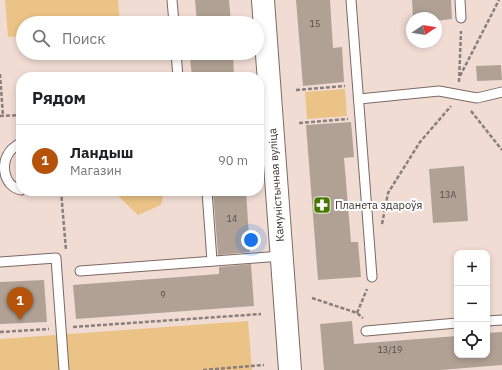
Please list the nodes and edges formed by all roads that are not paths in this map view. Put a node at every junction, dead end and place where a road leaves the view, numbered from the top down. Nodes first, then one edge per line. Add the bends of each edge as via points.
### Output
1 (172, 0) edge
2 (263, 0) edge
3 (351, 0) edge
4 (460, 0) edge
5 (173, 16) edge
6 (263, 16) edge
7 (461, 18) road end
8 (177, 60) edge
9 (264, 60) edge
10 (178, 72) edge
11 (264, 72) edge
12 (502, 92) edge
13 (264, 98) edge
14 (359, 99) junction
15 (16, 146) edge
16 (16, 189) edge
17 (206, 196) edge
18 (282, 256) junction
19 (212, 261) junction
20 (0, 262) edge
21 (80, 271) dead end
22 (372, 277) road end
23 (502, 320) edge
24 (490, 321) edge
25 (454, 323) edge
26 (366, 331) dead end
27 (64, 370) edge
28 (290, 370) edge

1 - 5 lane
2 - 6 main road, Камуністычная вуліца
3 - 14 lane
4 - 7 lane
8 - 10 lane
9 - 11 main road, Камуністычная вуліца
12 - 14 lane via 477,98 439,91
13 - 18 main road, Камуністычная вуліца
14 - 22 lane
15 - 16 lane via 10,151 4,163 6,179 12,188
17 - 19 lane
18 - 19 lane
18 - 28 main road, Камуністычная вуліца
19 - 21 lane
20 - 27 lane via 56,258
23 - 24 lane
25 - 26 lane

